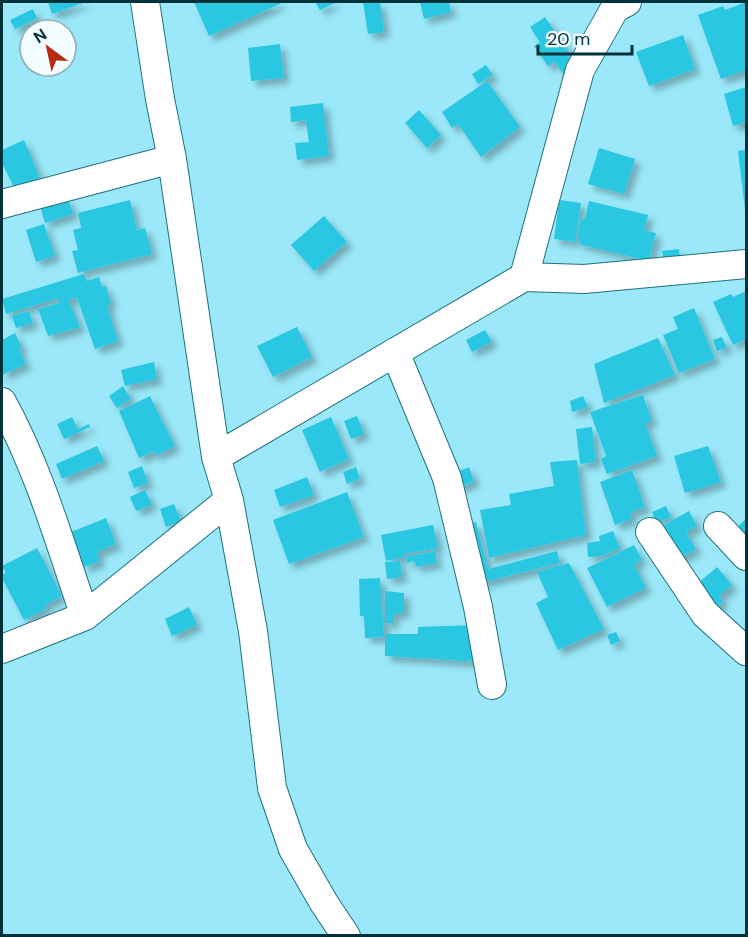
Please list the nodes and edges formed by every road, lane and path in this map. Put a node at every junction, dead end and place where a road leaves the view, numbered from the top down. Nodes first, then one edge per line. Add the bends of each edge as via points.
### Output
1 (146, 2) edge
2 (627, 2) edge
3 (172, 159) junction
4 (2, 204) edge
5 (747, 264) edge
6 (524, 277) junction
7 (395, 352) junction
8 (2, 402) edge
9 (216, 457) junction
10 (229, 500) junction
11 (718, 526) dead end
12 (650, 532) dead end
13 (747, 556) edge
14 (85, 616) junction
15 (2, 649) edge
16 (747, 651) edge
17 (492, 685) dead end
18 (346, 936) edge

1 - 3 street
2 - 6 street via 615,8 580,70
3 - 4 street
3 - 9 street
5 - 6 street via 584,279
6 - 7 street
7 - 9 street
7 - 17 street via 447,478
8 - 14 street via 38,479
9 - 10 street
10 - 14 street
10 - 18 street via 253,631 272,788 293,849
11 - 13 street
12 - 16 street via 705,614
14 - 15 street

